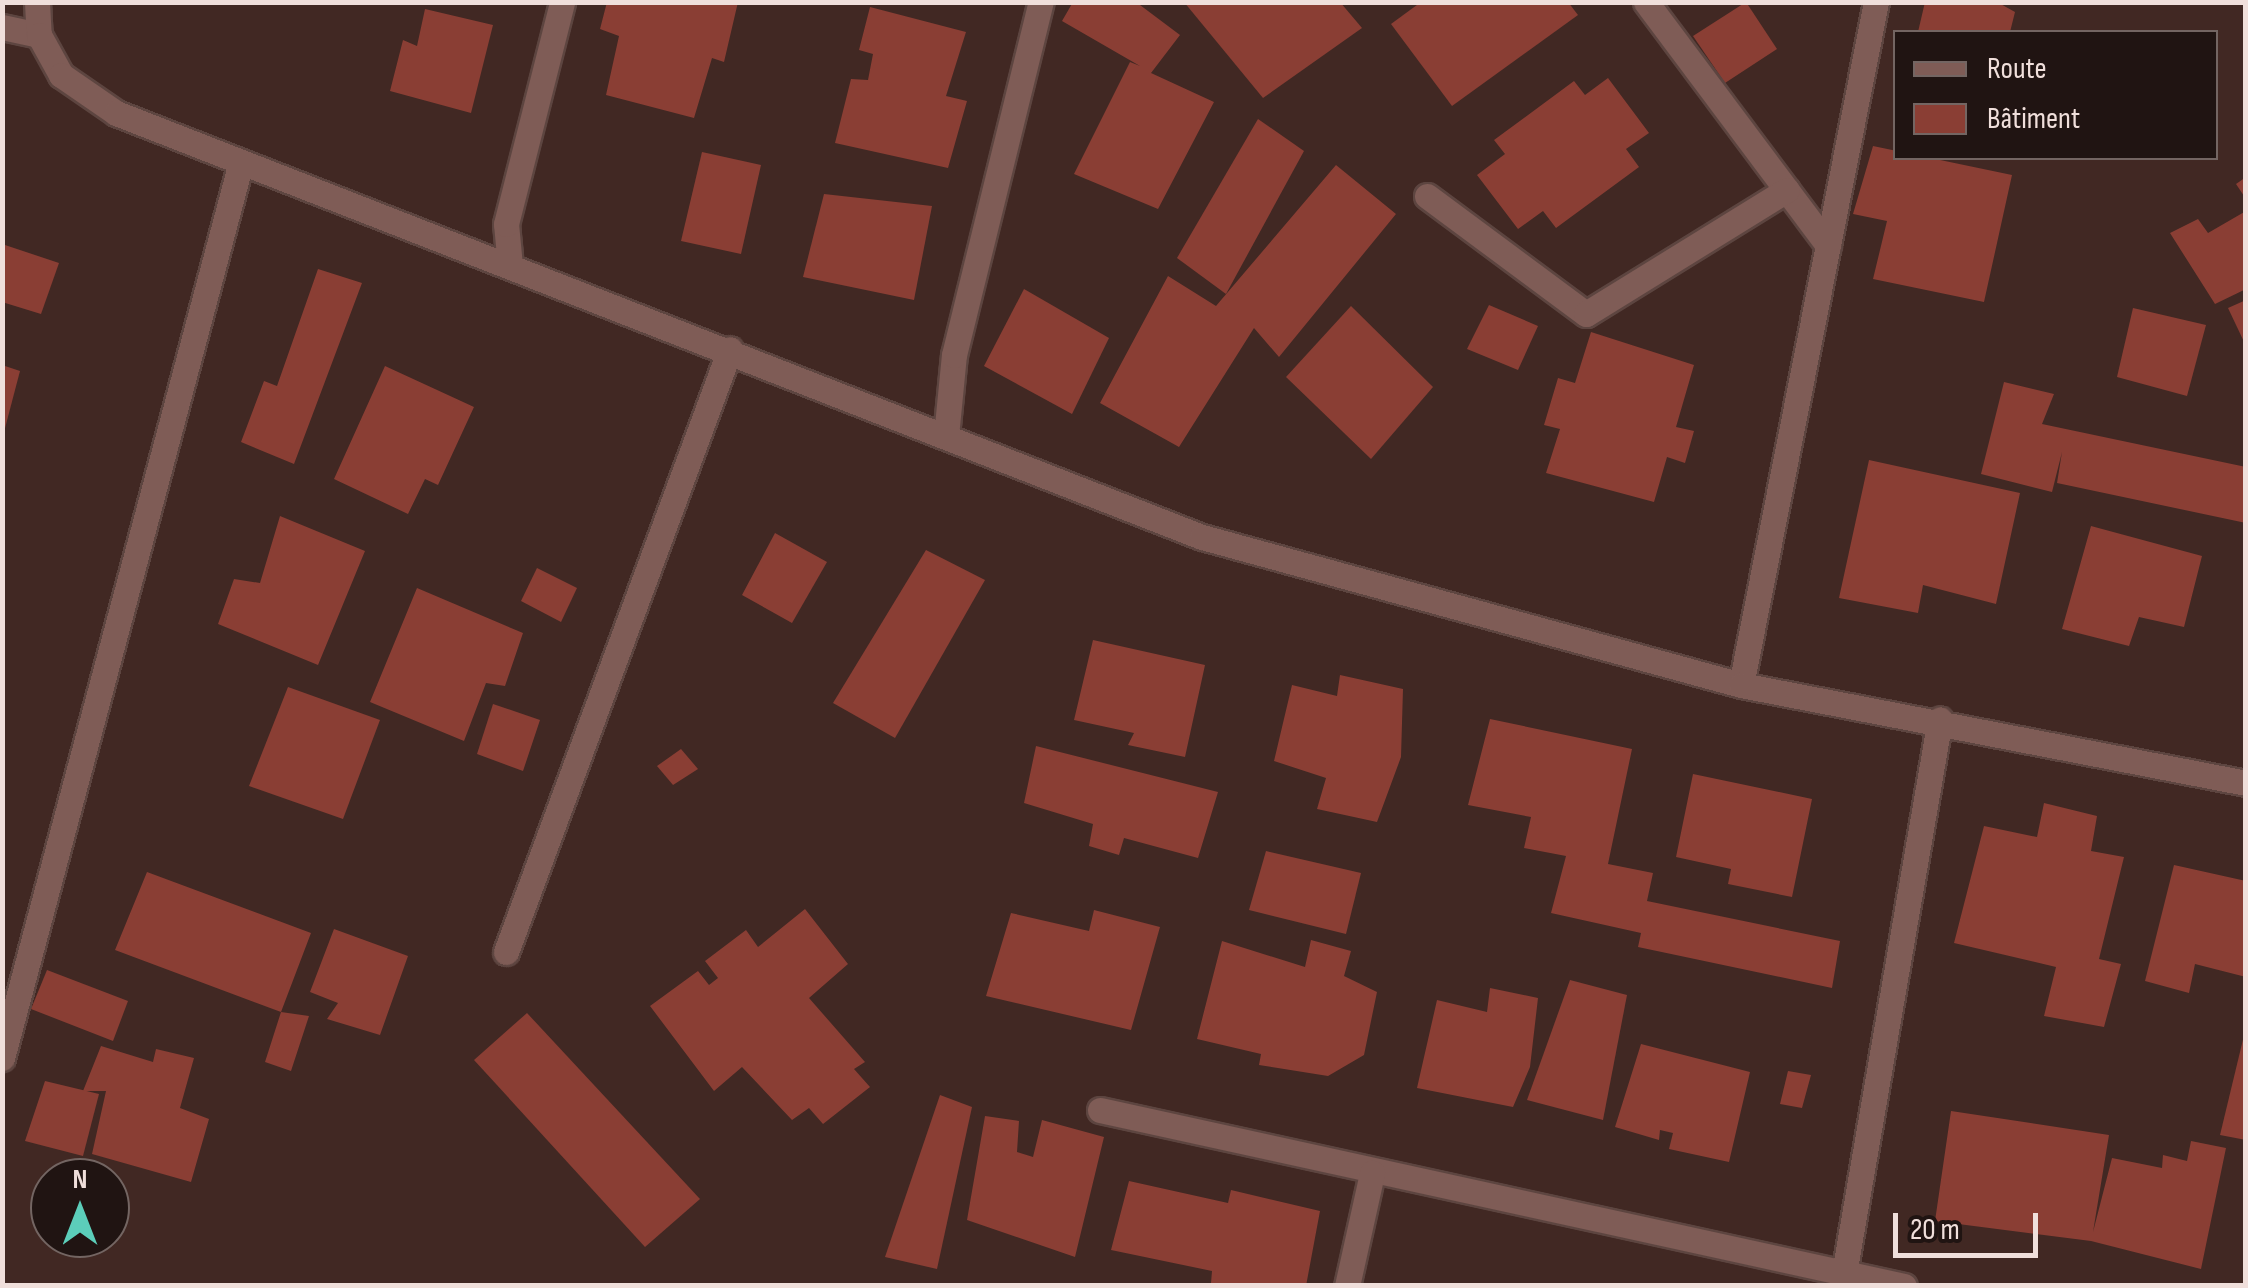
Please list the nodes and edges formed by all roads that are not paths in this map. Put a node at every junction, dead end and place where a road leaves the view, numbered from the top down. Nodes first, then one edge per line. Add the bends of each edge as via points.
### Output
1 (37, 2) edge
2 (562, 2) edge
3 (1041, 2) edge
4 (1646, 2) edge
5 (1876, 2) edge
6 (2, 27) edge
7 (39, 36) junction
8 (240, 166) junction
9 (1788, 190) junction
10 (1427, 196) dead end
11 (1828, 245) junction
12 (510, 266) junction
13 (730, 348) junction
14 (946, 436) junction
15 (1740, 685) junction
16 (1940, 719) junction
17 (2246, 783) edge
18 (506, 952) dead end
19 (2, 1058) edge
20 (1100, 1110) dead end
21 (1372, 1173) junction
22 (1844, 1279) edge
23 (1347, 1286) edge
24 (1904, 1286) edge

1 - 7 street
2 - 12 street via 506,224
3 - 14 street via 954,355
4 - 9 street
5 - 11 street
6 - 7 street
7 - 8 street via 61,75 116,113
8 - 12 street
8 - 19 street
9 - 10 street via 1586,314
9 - 11 street
11 - 15 street
12 - 13 street
13 - 14 street
13 - 18 street
14 - 15 street via 1202,537
15 - 16 street
16 - 17 street
16 - 22 street
20 - 21 street
21 - 22 street
21 - 23 street
22 - 24 street

